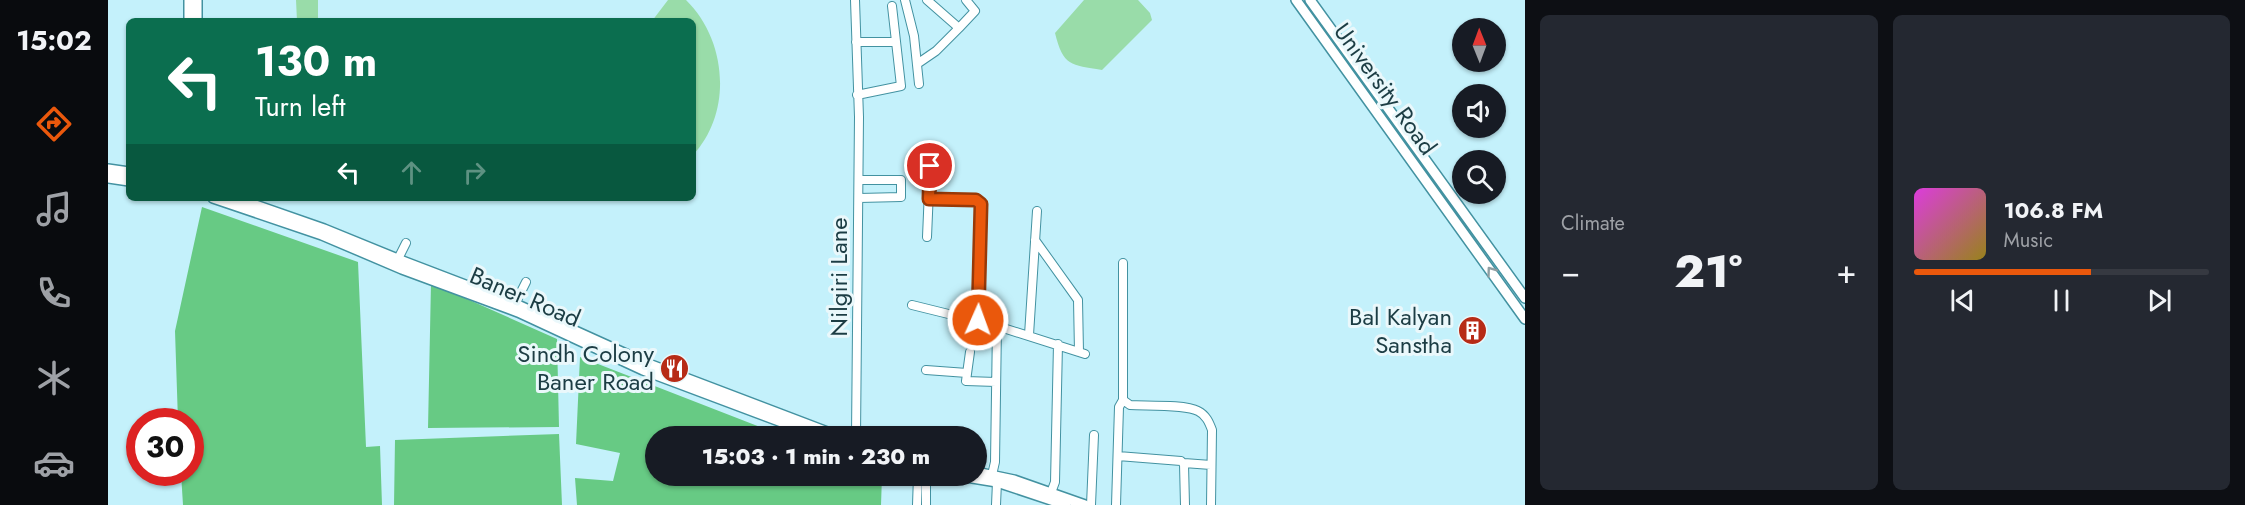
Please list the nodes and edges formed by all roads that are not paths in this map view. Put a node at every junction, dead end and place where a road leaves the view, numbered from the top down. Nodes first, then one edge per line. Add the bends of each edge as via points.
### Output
1 (189, 0) edge
2 (197, 0) edge
3 (855, 0) edge
4 (905, 0) edge
5 (927, 0) edge
6 (966, 0) edge
7 (1296, 0) edge
8 (1310, 0) edge
9 (892, 6) dead end
10 (193, 18) edge
11 (193, 18) edge
12 (959, 28) junction
13 (856, 42) junction
14 (896, 42) junction
15 (917, 64) junction
16 (919, 84) dead end
17 (857, 95) junction
18 (930, 166) dead end
19 (108, 168) edge
20 (126, 171) edge
21 (108, 178) edge
22 (859, 180) junction
23 (126, 181) edge
24 (859, 198) junction
25 (929, 199) junction
26 (222, 201) edge
27 (244, 201) edge
28 (1037, 212) dead end
29 (927, 237) dead end
30 (1035, 240) junction
31 (406, 243) dead end
32 (398, 260) junction
33 (1123, 263) dead end
34 (526, 282) dead end
35 (1525, 298) edge
36 (515, 304) junction
37 (912, 305) dead end
38 (1525, 319) edge
39 (978, 320) junction
40 (997, 326) junction
41 (1029, 335) junction
42 (1058, 344) junction
43 (970, 352) dead end
44 (926, 370) dead end
45 (658, 371) junction
46 (967, 373) junction
47 (996, 382) junction
48 (1123, 400) junction
49 (794, 426) edge
50 (810, 426) edge
51 (856, 426) edge
52 (1094, 435) dead end
53 (1118, 456) junction
54 (1184, 463) junction
55 (1211, 465) junction
56 (987, 476) edge
57 (987, 478) edge
58 (994, 479) junction
59 (918, 486) edge
60 (926, 486) edge
61 (1050, 496) junction
62 (917, 505) edge
63 (926, 505) edge
64 (996, 505) edge
65 (1066, 505) edge
66 (1084, 505) edge
67 (1091, 505) edge
68 (1116, 505) edge
69 (1185, 505) edge
70 (1211, 505) edge

1 - 10 main road
2 - 11 main road
3 - 13 street, Nilgiri Lane
4 - 15 street
5 - 12 street
6 - 12 street via 975,11
38 -> 7 main road, University Road
8 - 35 main road, University Road
9 - 14 street
12 - 15 street
13 - 14 street
13 - 17 street, Nilgiri Lane
14 - 17 street via 901,86
15 - 16 street
17 - 22 street, Nilgiri Lane
18 - 25 street
19 - 20 main road
21 - 23 main road
22 - 24 street, Nilgiri Lane
22 - 24 street via 901,180 901,197
24 - 51 street, Nilgiri Lane
25 - 29 street
25 - 39 street via 980,202
26 - 45 main road, Baner Road via 322,235
27 - 32 main road, Baner Road
28 - 30 street
30 - 41 street
30 - 42 street via 1078,300 1082,353
31 - 32 street
32 - 36 main road, Baner Road
33 - 48 street
34 - 36 street
36 - 45 main road, Baner Road
37 - 39 street
39 - 40 street
40 - 41 street
40 - 47 street
41 - 42 street
42 - 61 street via 1055,482
43 - 46 street
44 - 46 street
45 - 49 main road, Baner Road
45 - 50 main road, Baner Road
46 - 47 street via 966,381
47 - 58 street
48 - 53 street via 1119,407
48 - 55 street via 1130,405 1198,411 1212,430
52 - 67 street
53 - 54 street
53 - 68 street
54 - 55 street
54 - 69 street
55 - 70 street
56 - 58 main road
57 - 58 main road
58 - 61 main road
58 - 64 street
59 - 62 street
60 - 63 street
61 - 65 main road
61 - 66 main road

